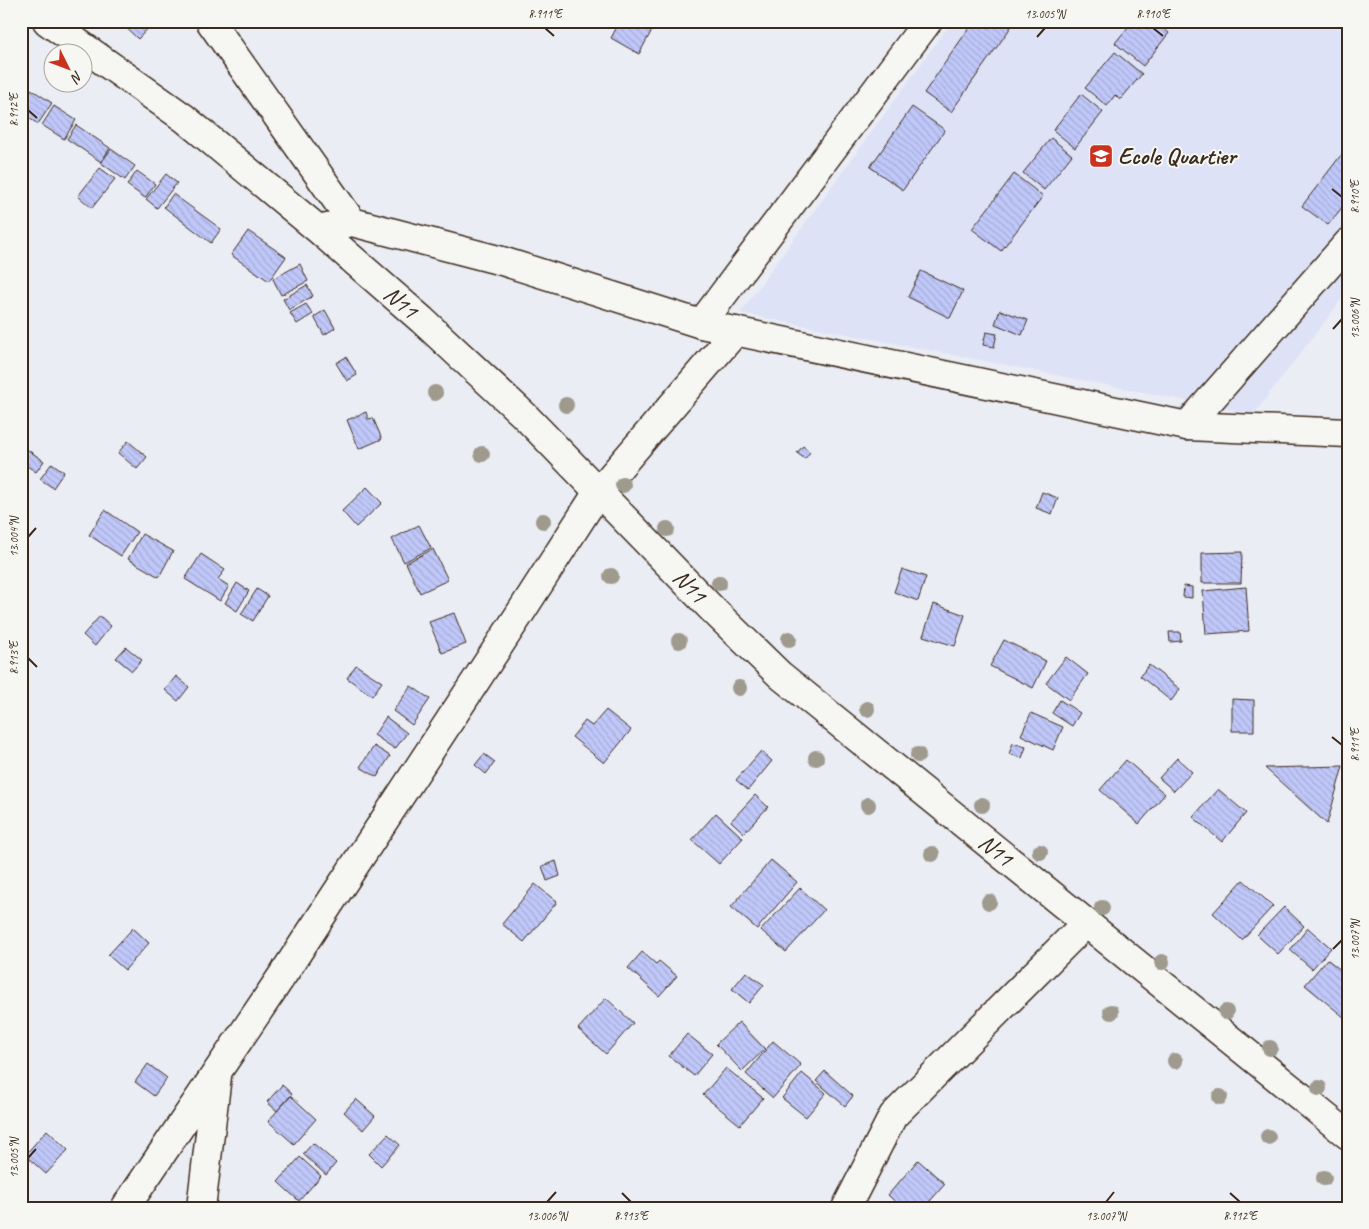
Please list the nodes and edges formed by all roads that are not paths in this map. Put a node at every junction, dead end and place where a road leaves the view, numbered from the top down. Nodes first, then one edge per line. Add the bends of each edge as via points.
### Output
1 (47, 21) edge
2 (210, 21) edge
3 (928, 21) edge
4 (352, 222) junction
5 (319, 230) junction
6 (1348, 243) edge
7 (701, 324) junction
8 (736, 331) junction
9 (1187, 426) junction
10 (1348, 433) edge
11 (598, 492) junction
12 (1086, 923) junction
13 (217, 1072) junction
14 (1348, 1135) edge
15 (125, 1208) edge
16 (201, 1208) edge
17 (846, 1208) edge

1 - 5 main road, N11 via 184,118
2 - 4 main road
3 - 7 main road
4 - 5 main road
4 - 7 main road via 502,261
5 - 11 main road, N11 via 509,401
6 - 9 main road
7 - 8 main road
8 - 9 main road
8 - 11 main road
9 - 10 main road
11 - 12 main road, N11 via 780,675
11 - 13 main road
12 - 14 main road, N11
12 - 17 main road via 893,1116
13 - 15 main road
13 - 16 main road

